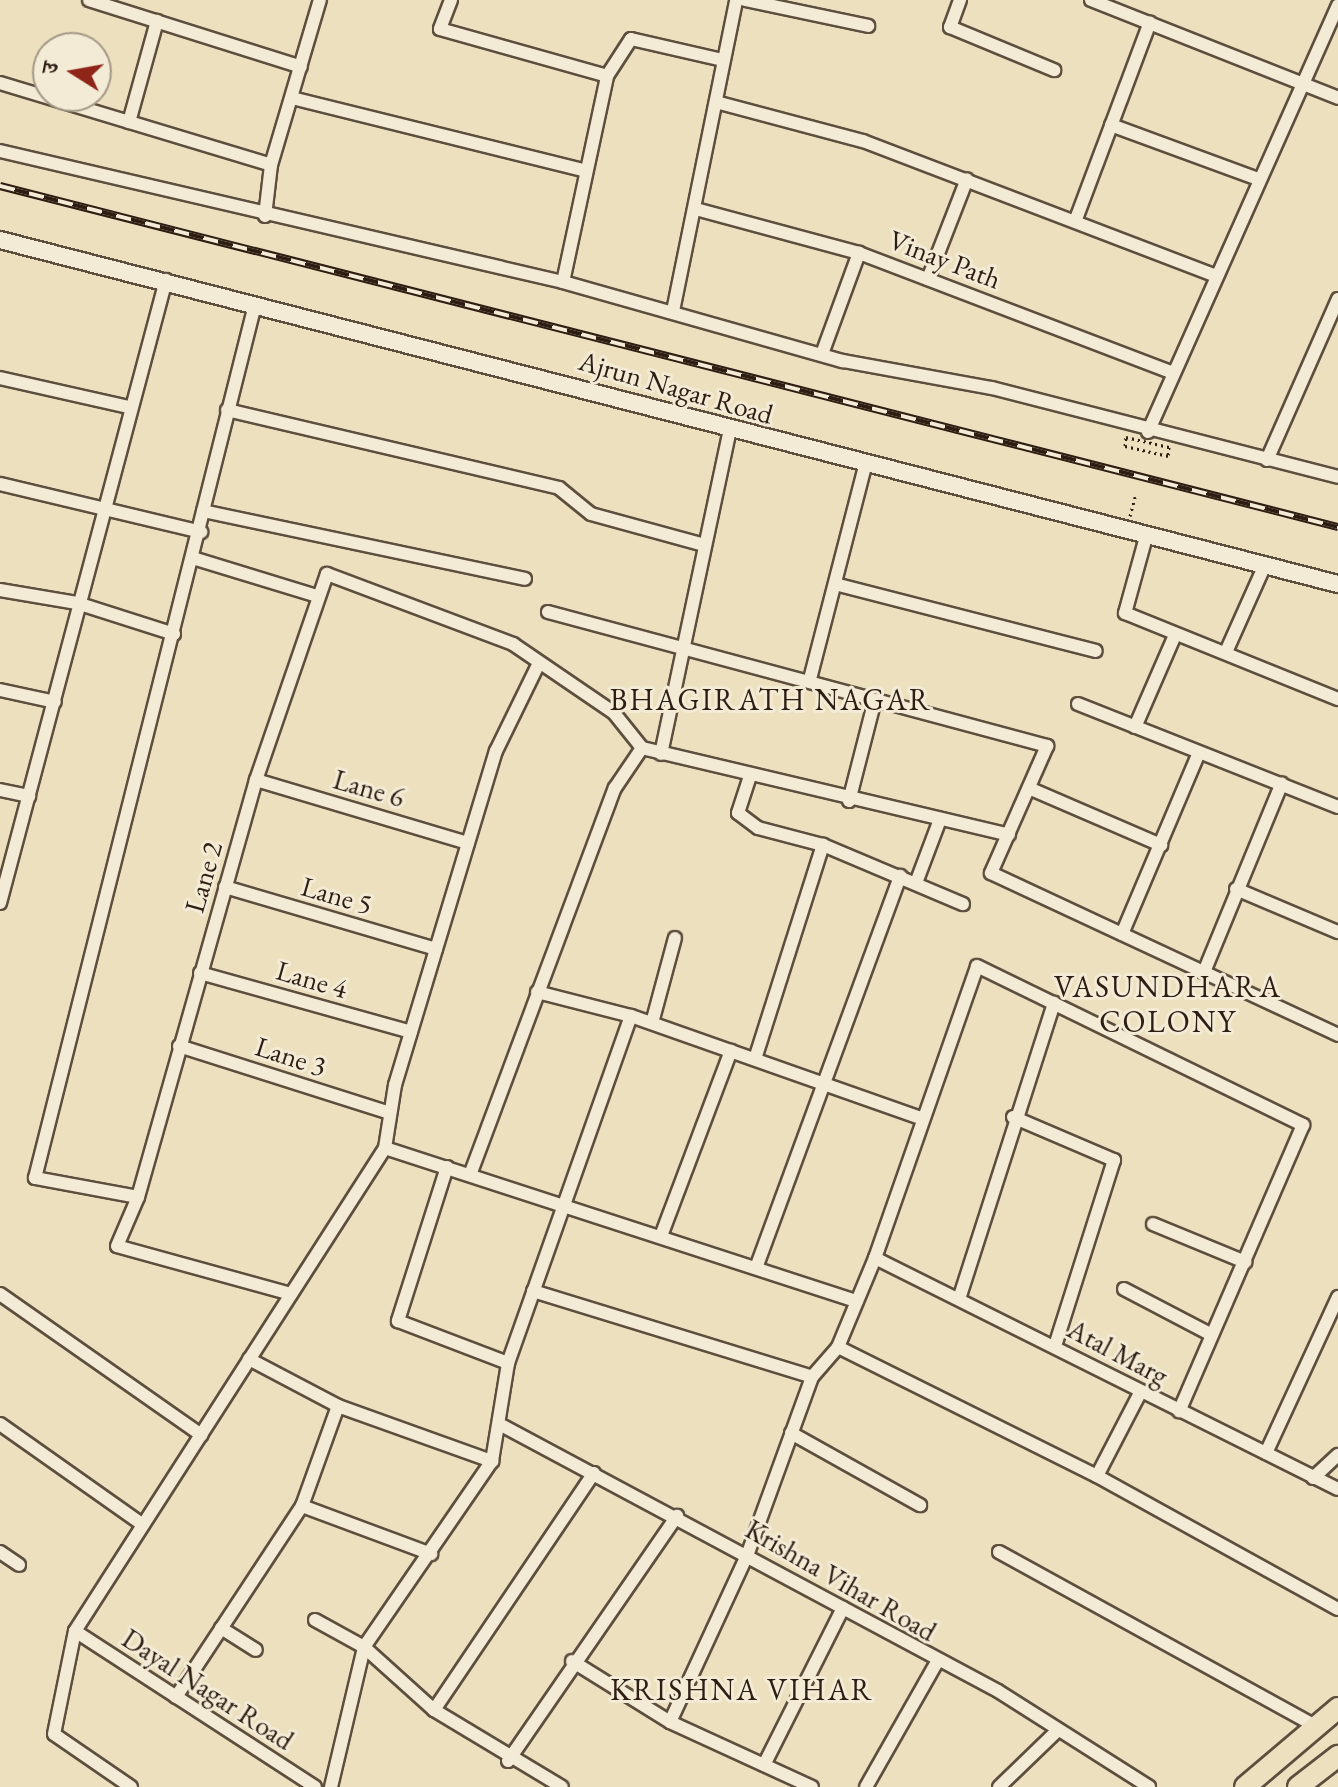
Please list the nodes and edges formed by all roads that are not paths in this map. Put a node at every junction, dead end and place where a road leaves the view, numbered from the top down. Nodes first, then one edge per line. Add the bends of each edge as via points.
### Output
1 (89, 0) edge
2 (320, 0) edge
3 (451, 0) edge
4 (736, 0) edge
5 (745, 0) edge
6 (960, 0) edge
7 (1091, 0) edge
8 (1338, 5) edge
9 (157, 21) junction
10 (1150, 22) junction
11 (868, 26) dead end
12 (723, 60) junction
13 (301, 67) junction
14 (1054, 70) dead end
15 (607, 76) junction
16 (0, 83) edge
17 (1302, 84) junction
18 (292, 98) junction
19 (1338, 98) edge
20 (716, 102) junction
21 (129, 122) junction
22 (1111, 125) junction
23 (0, 151) edge
24 (271, 165) junction
25 (582, 170) junction
26 (967, 179) junction
27 (1258, 179) junction
28 (696, 209) junction
29 (265, 216) junction
30 (1076, 219) junction
31 (0, 240) edge
32 (859, 253) junction
33 (1213, 275) junction
34 (928, 279) junction
35 (166, 280) junction
36 (563, 282) junction
37 (1338, 299) edge
38 (255, 305) junction
39 (673, 311) junction
40 (822, 354) junction
41 (1171, 372) junction
42 (0, 378) edge
43 (129, 407) junction
44 (227, 410) junction
45 (730, 430) junction
46 (1148, 432) junction
47 (1267, 460) junction
48 (865, 466) junction
49 (1338, 477) edge
50 (0, 484) edge
51 (105, 506) junction
52 (203, 511) junction
53 (201, 532) junction
54 (1146, 537) junction
55 (704, 545) junction
56 (196, 559) junction
57 (1265, 565) junction
58 (525, 579) dead end
59 (835, 584) junction
60 (1338, 584) edge
61 (0, 590) edge
62 (317, 596) junction
63 (77, 603) junction
64 (548, 612) dead end
65 (174, 634) junction
66 (1175, 635) junction
67 (688, 648) junction
68 (1096, 651) dead end
69 (1226, 652) junction
70 (539, 663) junction
71 (810, 679) junction
72 (0, 690) edge
73 (1338, 699) edge
74 (875, 700) junction
75 (55, 702) junction
76 (1078, 704) dead end
77 (1135, 727) junction
78 (642, 748) junction
79 (1199, 753) junction
80 (661, 754) junction
81 (750, 776) junction
82 (256, 780) junction
83 (1282, 783) junction
84 (1031, 789) junction
85 (0, 790) edge
86 (29, 796) junction
87 (849, 801) junction
88 (1338, 807) edge
89 (939, 822) junction
90 (1009, 835) junction
91 (468, 843) junction
92 (823, 845) junction
93 (1161, 845) junction
94 (900, 876) junction
95 (916, 883) junction
96 (225, 887) junction
97 (1236, 889) junction
98 (0, 903) edge
99 (963, 904) dead end
100 (1338, 932) edge
101 (1122, 934) junction
102 (675, 938) dead end
103 (436, 949) junction
104 (1204, 972) junction
105 (200, 973) junction
106 (537, 992) junction
107 (1054, 1003) junction
108 (631, 1016) junction
109 (652, 1023) junction
110 (411, 1032) junction
111 (1338, 1035) edge
112 (179, 1046) junction
113 (731, 1051) junction
114 (755, 1059) junction
115 (821, 1083) junction
116 (387, 1112) junction
117 (1013, 1117) junction
118 (921, 1118) junction
119 (385, 1148) junction
120 (447, 1167) junction
121 (470, 1175) junction
122 (138, 1197) junction
123 (564, 1204) junction
124 (1153, 1224) dead end
125 (661, 1236) junction
126 (875, 1258) junction
127 (1245, 1262) junction
128 (756, 1268) junction
129 (1124, 1289) dead end
130 (533, 1291) junction
131 (0, 1294) edge
132 (291, 1294) junction
133 (960, 1296) junction
134 (1338, 1297) edge
135 (857, 1301) junction
136 (1212, 1335) junction
137 (1055, 1346) junction
138 (838, 1347) junction
139 (249, 1359) junction
140 (508, 1363) junction
141 (812, 1377) junction
142 (1140, 1393) junction
143 (338, 1406) junction
144 (1179, 1411) junction
145 (0, 1424) edge
146 (503, 1426) junction
147 (791, 1433) junction
148 (201, 1435) junction
149 (1266, 1453) junction
150 (1338, 1455) edge
151 (492, 1461) junction
152 (594, 1473) junction
153 (1097, 1476) junction
154 (1313, 1478) junction
155 (1338, 1489) edge
156 (920, 1505) dead end
157 (302, 1506) junction
158 (677, 1516) junction
159 (143, 1525) junction
160 (0, 1552) edge
161 (999, 1552) dead end
162 (748, 1553) junction
163 (431, 1554) junction
164 (19, 1565) dead end
165 (843, 1608) junction
166 (1338, 1609) edge
167 (315, 1620) dead end
168 (221, 1628) junction
169 (75, 1631) junction
170 (364, 1647) junction
171 (256, 1650) dead end
172 (572, 1661) junction
173 (937, 1662) junction
174 (176, 1697) junction
175 (1338, 1708) edge
176 (434, 1710) junction
177 (670, 1722) junction
178 (1316, 1726) junction
179 (1056, 1732) junction
180 (1338, 1756) edge
181 (508, 1761) junction
182 (764, 1765) junction
183 (117, 1783) edge
184 (131, 1787) edge
185 (315, 1787) edge
186 (331, 1787) edge
187 (562, 1787) edge
188 (812, 1787) edge
189 (866, 1787) edge
190 (999, 1787) edge
191 (1149, 1787) edge
192 (1245, 1787) edge
193 (1298, 1787) edge

1 - 9 street
2 - 13 street
3 - 15 street via 440,29
4 - 12 street
5 - 11 street
6 - 14 street via 950,27
7 - 10 street
8 - 17 street
9 - 13 street
9 - 21 street
10 - 17 street
10 - 22 street
12 - 15 street via 631,39
12 - 20 street
13 - 18 street
15 - 25 street
16 - 21 street
17 - 19 street
17 - 27 street
18 - 24 street
18 - 25 street
20 - 26 street via 863,141
20 - 28 street
21 - 24 street
22 - 27 street
22 - 30 street
23 - 29 street
24 - 29 street
25 - 36 street
26 - 30 street
26 - 34 street
27 - 33 street
28 - 32 street, Vinay Path
28 - 39 street
29 - 36 street
30 - 33 street
31 - 35 street, Ajrun Nagar Road
32 - 34 street, Vinay Path
32 - 40 street
33 - 41 street
34 - 41 street, Vinay Path
35 - 38 street, Ajrun Nagar Road
35 - 43 street
36 - 39 street
37 - 47 street
38 - 44 street
38 - 45 street, Ajrun Nagar Road via 452,351
39 - 40 street
40 - 46 street via 992,388
41 - 46 street
42 - 43 street
43 - 51 street
44 - 52 street
44 - 55 street via 559,488 591,514
45 - 48 street, Ajrun Nagar Road
45 - 55 street
46 - 47 street
47 - 49 street
48 - 54 street, Ajrun Nagar Road
48 - 59 street
50 - 51 street
51 - 53 street
51 - 63 street
52 - 53 street
52 - 58 street
53 - 56 street
54 - 57 street, Ajrun Nagar Road
54 - 66 street via 1125,613
55 - 67 street
56 - 62 street
56 - 65 street
57 - 60 street, Ajrun Nagar Road
57 - 69 street
59 - 68 street
59 - 71 street
61 - 63 street
62 - 70 street, Lane 2 via 327,574 448,615
62 - 82 street, Lane 2
63 - 65 street
63 - 75 street
64 - 67 street
65 - 122 street via 35,1178
66 - 69 street
66 - 77 street
67 - 71 street
67 - 80 street
69 - 73 street
70 - 78 street via 614,713
70 - 91 street via 496,751
71 - 74 street
72 - 75 street
74 - 84 street via 1047,746
74 - 87 street
75 - 86 street
76 - 77 street
77 - 79 street
78 - 80 street
78 - 106 street via 615,788
79 - 83 street
79 - 93 street
80 - 81 street
81 - 87 street
81 - 92 street via 738,813 758,828
82 - 91 street, Lane 6
82 - 96 street, Lane 2
83 - 88 street
83 - 97 street
84 - 90 street
84 - 93 street
85 - 86 street
86 - 98 street
87 - 89 street
89 - 90 street
89 - 95 street
90 - 101 street via 991,873
91 - 103 street
92 - 94 street
92 - 114 street
93 - 101 street
94 - 95 street
94 - 115 street
95 - 99 street
96 - 103 street, Lane 5
96 - 105 street, Lane 2
97 - 100 street
97 - 104 street
101 - 104 street
102 - 109 street
103 - 110 street
104 - 111 street
105 - 110 street, Lane 4
105 - 112 street, Lane 2
106 - 108 street
106 - 121 street
107 - 117 street
107 - 118 street via 977,966
107 - 127 street via 1303,1125
108 - 109 street
108 - 123 street
109 - 113 street
110 - 116 street
112 - 116 street, Lane 3
112 - 122 street, Lane 2
113 - 114 street
113 - 125 street
114 - 115 street
115 - 118 street
115 - 128 street
116 - 119 street
117 - 133 street
117 - 137 street via 1114,1160
118 - 126 street
119 - 120 street
119 - 132 street
120 - 121 street
120 - 140 street via 398,1321
121 - 123 street
122 - 132 street, Lane 2 via 117,1246
123 - 125 street
123 - 130 street
124 - 127 street
125 - 128 street
126 - 133 street, Atal Marg
126 - 135 street
127 - 136 street
128 - 135 street
129 - 136 street
130 - 140 street
130 - 141 street
131 - 148 street
132 - 139 street
133 - 137 street, Atal Marg
134 - 149 street
135 - 138 street
136 - 144 street
137 - 142 street, Atal Marg
138 - 141 street
138 - 153 street
139 - 143 street
139 - 148 street
140 - 146 street
141 - 147 street
142 - 144 street, Atal Marg
142 - 153 street
143 - 151 street
143 - 157 street
144 - 149 street, Atal Marg
145 - 159 street
146 - 151 street
146 - 152 street, Krishna Vihar Road
147 - 156 street
147 - 162 street
148 - 159 street
149 - 154 street, Atal Marg
150 - 154 street
151 - 163 street
152 - 158 street, Krishna Vihar Road
152 - 176 street
153 - 166 street
154 - 155 street, Atal Marg
157 - 163 street
157 - 168 street
158 - 162 street, Krishna Vihar Road
158 - 172 street
159 - 169 street
160 - 164 street
161 - 178 street
162 - 165 street, Krishna Vihar Road
162 - 177 street
163 - 170 street
165 - 173 street, Krishna Vihar Road
165 - 182 street
167 - 170 street
168 - 171 street
168 - 174 street
169 - 174 street, Dayal Nagar Road
169 - 183 street via 54,1734
170 - 176 street
170 - 186 street
172 - 177 street
172 - 181 street
173 - 179 street, Krishna Vihar Road via 998,1691
173 - 189 street
174 - 185 street, Dayal Nagar Road
175 - 178 main road
176 - 181 street
177 - 182 street
178 - 192 main road
179 - 190 street
179 - 191 street, Krishna Vihar Road
180 - 193 main road
181 - 187 street
182 - 188 street
183 - 184 street

